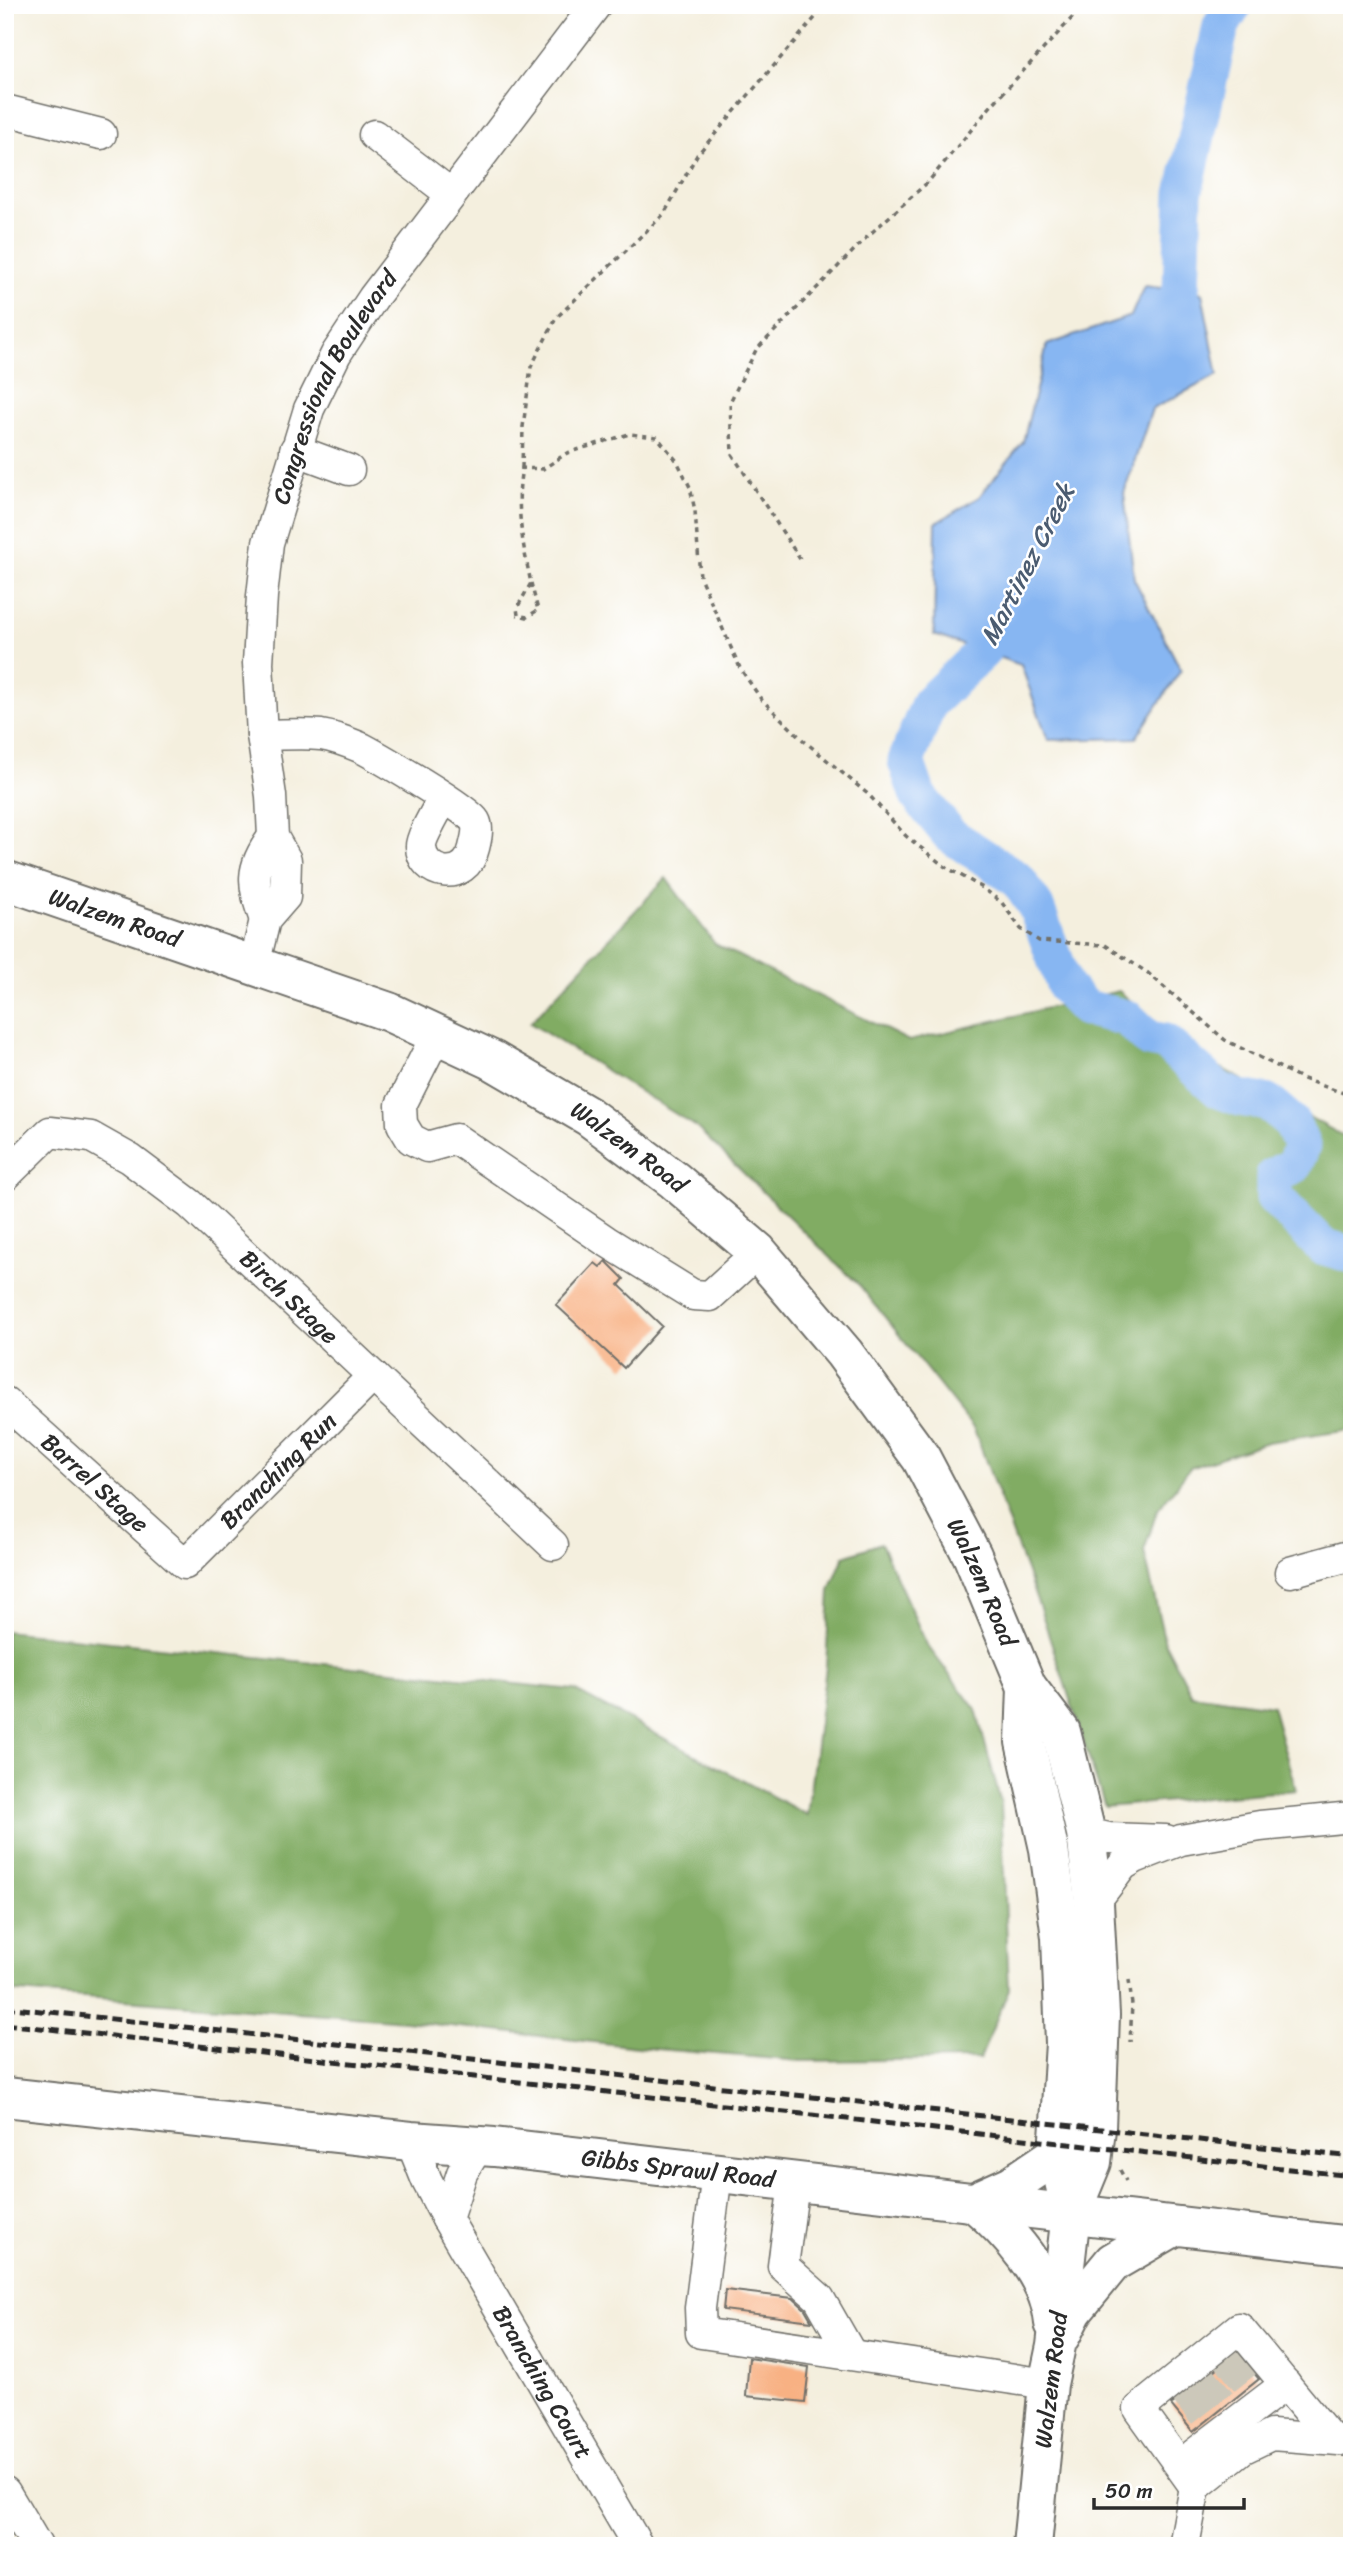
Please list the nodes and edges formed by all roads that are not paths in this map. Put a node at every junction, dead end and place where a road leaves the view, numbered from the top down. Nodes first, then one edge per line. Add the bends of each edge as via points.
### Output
1 (596, 5) edge
2 (5, 110) edge
3 (101, 134) dead end
4 (374, 135) dead end
5 (450, 194) junction
6 (295, 450) junction
7 (349, 470) dead end
8 (261, 735) junction
9 (443, 798) dead end
10 (5, 880) edge
11 (254, 965) junction
12 (437, 1034) junction
13 (5, 1177) edge
14 (758, 1252) junction
15 (373, 1376) junction
16 (6, 1405) edge
17 (553, 1545) dead end
18 (1352, 1555) edge
19 (185, 1564) joint
20 (1290, 1572) dead end
21 (1027, 1687) junction
22 (1352, 1817) edge
23 (1086, 1833) junction
24 (1181, 1840) junction
25 (1094, 1903) junction
26 (5, 2097) edge
27 (411, 2141) junction
28 (479, 2145) junction
29 (1075, 2158) junction
30 (717, 2172) junction
31 (794, 2183) junction
32 (974, 2202) junction
33 (1071, 2213) junction
34 (447, 2219) junction
35 (1175, 2226) junction
36 (1352, 2246) edge
37 (1056, 2346) junction
38 (852, 2354) junction
39 (1048, 2384) junction
40 (1266, 2391) junction
41 (1341, 2439) edge
42 (1188, 2476) junction
43 (5, 2491) edge
44 (37, 2546) edge
45 (638, 2546) edge
46 (1032, 2546) edge
47 (1184, 2546) edge

1 - 5 street, Congressional Boulevard
2 - 3 street
4 - 5 street
5 - 6 street, Congressional Boulevard via 336,354
6 - 7 street
6 - 8 street, Congressional Boulevard via 268,543 258,663
8 - 9 street via 322,735 359,747
8 - 11 street, Congressional Boulevard via 273,838 257,858 255,892 265,920
10 - 11 main road, Walzem Road
11 - 12 main road, Walzem Road via 389,1012
12 - 14 main road, Walzem Road via 492,1059 588,1116 674,1180
12 - 14 street via 401,1105 402,1124 411,1139 428,1147 456,1139 693,1295 710,1296
13 - 15 street, Birch Stage via 50,1132 91,1137 130,1159 190,1204
14 - 21 main road, Walzem Road via 844,1353 921,1458 972,1555
15 - 17 street, Birch Stage
15 - 19 street, Branching Run
16 - 19 street, Barrel Stage
18 - 20 street
21 - 23 main road, Walzem Road via 1061,1732
21 - 29 main road, Walzem Road via 1025,1742 1049,1849 1064,1983 1064,2054
22 - 24 street
23 - 24 street
23 - 25 main road, Walzem Road
24 - 25 street via 1124,1865
25 - 29 main road, Walzem Road via 1100,2047
26 - 27 main road, Gibbs Sprawl Road
27 - 28 main road, Gibbs Sprawl Road
27 - 34 street, Branching Court
28 - 30 main road, Gibbs Sprawl Road
28 - 34 street via 462,2173
29 - 32 main road
29 - 33 main road, Walzem Road
29 - 35 main road via 1150,2215
30 - 31 main road, Gibbs Sprawl Road
30 - 38 street via 701,2333
31 - 32 main road, Gibbs Sprawl Road
31 - 38 street via 783,2266 819,2298
32 - 33 main road, Gibbs Sprawl Road
32 - 37 main road via 1029,2262 1052,2305
33 - 35 main road, Gibbs Sprawl Road
33 - 37 main road, Walzem Road
34 - 45 street, Branching Court
35 - 36 main road, Gibbs Sprawl Road
35 - 37 main road via 1113,2262 1073,2311
37 - 39 main road, Walzem Road
38 - 39 street
39 - 46 main road, Walzem Road
40 - 41 street
40 - 42 street via 1222,2421
40 - 42 street via 1239,2328 1223,2352 1139,2409
41 - 42 street via 1271,2435
42 - 47 street
43 - 44 street

